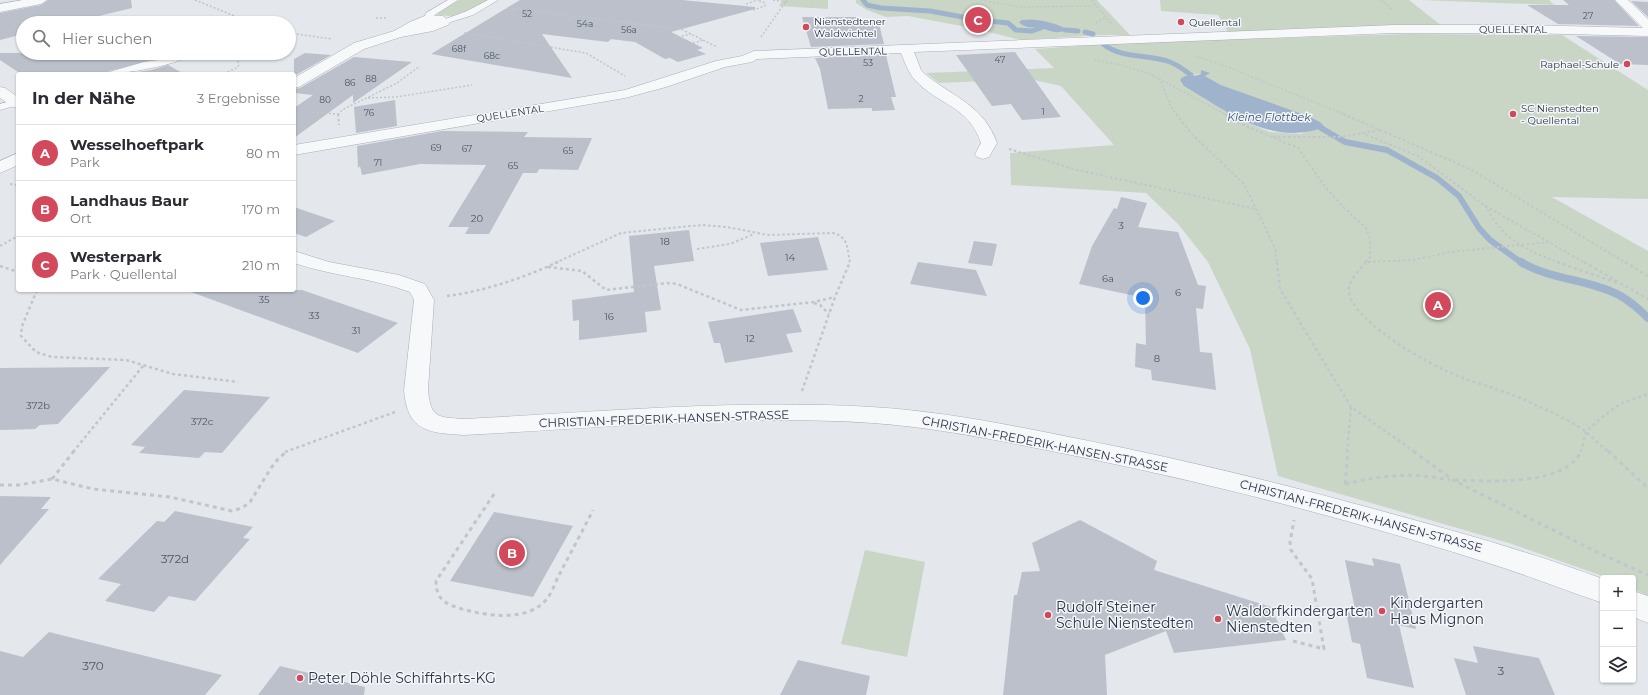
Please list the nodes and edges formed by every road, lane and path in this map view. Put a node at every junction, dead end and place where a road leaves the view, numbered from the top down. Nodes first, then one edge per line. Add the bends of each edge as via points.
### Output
1 (41, 0) edge
2 (195, 0) edge
3 (454, 0) edge
4 (494, 0) edge
5 (757, 0) edge
6 (773, 0) edge
7 (981, 0) edge
8 (1092, 0) edge
9 (1622, 0) edge
10 (787, 1) edge
11 (746, 4) dead end
12 (484, 6) junction
13 (1097, 6) junction
14 (0, 8) edge
15 (514, 9) junction
16 (753, 10) dead end
17 (532, 11) junction
18 (506, 14) dead end
19 (527, 14) dead end
20 (235, 16) edge
21 (574, 16) junction
22 (594, 18) junction
23 (569, 20) dead end
24 (444, 21) joint
25 (618, 21) junction
26 (429, 24) junction
27 (586, 24) dead end
28 (637, 24) junction
29 (612, 25) dead end
30 (1115, 26) dead end
31 (1648, 26) edge
32 (629, 30) dead end
33 (1648, 32) edge
34 (691, 33) junction
35 (296, 34) edge
36 (674, 38) dead end
37 (703, 40) junction
38 (759, 40) dead end
39 (366, 43) junction
40 (693, 43) dead end
41 (906, 49) junction
42 (1193, 55) dead end
43 (722, 56) junction
44 (154, 60) edge
45 (176, 60) edge
46 (237, 60) edge
47 (1090, 60) dead end
48 (144, 65) junction
49 (420, 66) dead end
50 (119, 72) edge
51 (228, 72) edge
52 (627, 77) dead end
53 (1159, 78) junction
54 (296, 83) edge
55 (472, 85) dead end
56 (366, 98) junction
57 (309, 112) dead end
58 (338, 114) junction
59 (339, 128) dead end
60 (1381, 130) junction
61 (1366, 135) junction
62 (1270, 137) junction
63 (986, 148) joint
64 (296, 150) edge
65 (16, 159) edge
66 (0, 168) edge
67 (1484, 205) junction
68 (1257, 209) junction
69 (754, 233) junction
70 (16, 237) edge
71 (1549, 242) junction
72 (0, 246) edge
73 (1524, 246) junction
74 (697, 249) dead end
75 (296, 259) edge
76 (1368, 262) junction
77 (0, 266) edge
78 (547, 267) junction
79 (16, 271) edge
80 (1648, 276) edge
81 (1626, 286) junction
82 (36, 292) edge
83 (442, 297) dead end
84 (835, 297) junction
85 (1648, 299) edge
86 (814, 302) junction
87 (829, 314) junction
88 (143, 366) junction
89 (238, 382) dead end
90 (1648, 394) edge
91 (800, 397) dead end
92 (1351, 407) junction
93 (397, 411) dead end
94 (1586, 432) junction
95 (52, 479) junction
96 (1452, 480) junction
97 (1345, 484) junction
98 (0, 485) edge
99 (1648, 488) edge
100 (494, 494) dead end
101 (1334, 508) junction
102 (593, 510) dead end
103 (1294, 525) dead end
104 (1648, 575) edge
105 (1600, 591) edge
106 (1636, 605) edge
107 (1648, 610) edge
108 (1293, 641) dead end

1 - 14 street
2 - 20 path
3 - 26 lane via 429,15
4 - 12 lane
5 - 11 path
5 - 16 path via 765,3 765,6
6 - 10 path
7 - 13 path via 1019,7
8 - 13 path
9 - 31 street
10 - 38 path
12 - 15 path
12 - 24 lane
13 - 30 path
15 - 17 path
15 - 18 path
17 - 19 path
17 - 21 path
21 - 22 path
21 - 23 path
22 - 25 path
22 - 27 path
24 - 26 street
25 - 28 path
25 - 29 path
26 - 39 street
26 - 52 path via 441,31 586,53
28 - 32 path
28 - 34 path via 681,29
33 - 41 street, QUELLENTAL via 1394,29
34 - 36 path
34 - 37 path
35 - 39 path
37 - 40 path
37 - 43 path
39 - 54 street via 351,49
41 - 43 street, QUELLENTAL via 754,55 750,58
41 - 63 street via 920,78 966,108 982,126 987,134
42 - 60 path
43 - 64 street, QUELLENTAL via 668,83 625,94
44 - 48 lane
45 - 48 lane
46 - 51 path via 238,66
47 - 53 path via 1130,67
48 - 50 lane
49 - 56 path via 397,83
53 - 62 path via 1219,113
53 - 68 path via 1172,109 1192,134 1244,184
55 - 56 path via 396,97
56 - 58 path
57 - 58 path
58 - 59 path
60 - 61 path
60 - 80 path via 1470,169
61 - 62 path
61 - 67 path via 1418,156
62 - 76 path via 1298,148 1324,184 1366,228 1371,251
63 - 68 path
65 - 66 street
67 - 71 path
67 - 73 path via 1499,229
68 - 92 path via 1275,248 1280,289
69 - 74 path via 730,244
69 - 78 path via 702,225 630,231 613,236
69 - 84 path via 841,235 845,239 850,263
70 - 72 path
71 - 73 path
71 - 81 path
73 - 76 path via 1451,252 1413,260
73 - 81 path via 1548,258
75 - 101 street, CHRISTIAN-FREDERIK-HANSEN-STRASSE via 325,267 399,281 418,288 424,300 416,404 420,416 431,423 464,427 733,414 871,415 951,424 1153,462
76 - 94 path via 1350,283 1349,292 1352,301 1369,322 1432,364 1549,411
77 - 79 path
78 - 83 path via 521,278 468,293
78 - 86 path via 582,271 606,290 658,282 677,284 741,310
81 - 85 path
82 - 88 path via 22,326 21,336 36,352 52,357 126,360
84 - 86 path
84 - 87 path
86 - 87 path
87 - 91 path
88 - 89 path via 199,379
88 - 95 path
90 - 94 path via 1618,403
92 - 96 path
92 - 97 path
93 - 95 path via 286,452 270,467 256,497 241,510 232,511 170,497 93,489
94 - 96 path via 1587,442 1584,451 1574,463 1541,478 1506,481
94 - 99 path
95 - 98 path via 19,485
96 - 97 path via 1427,474 1405,473 1388,474
96 - 104 path via 1598,553
97 - 101 path
100 - 102 path via 436,581 436,592 442,601 461,609 486,614 512,616 533,609 546,600
101 - 105 street, CHRISTIAN-FREDERIK-HANSEN-STRASSE via 1509,557
103 - 108 path via 1291,550 1312,579 1324,649
106 - 107 street

